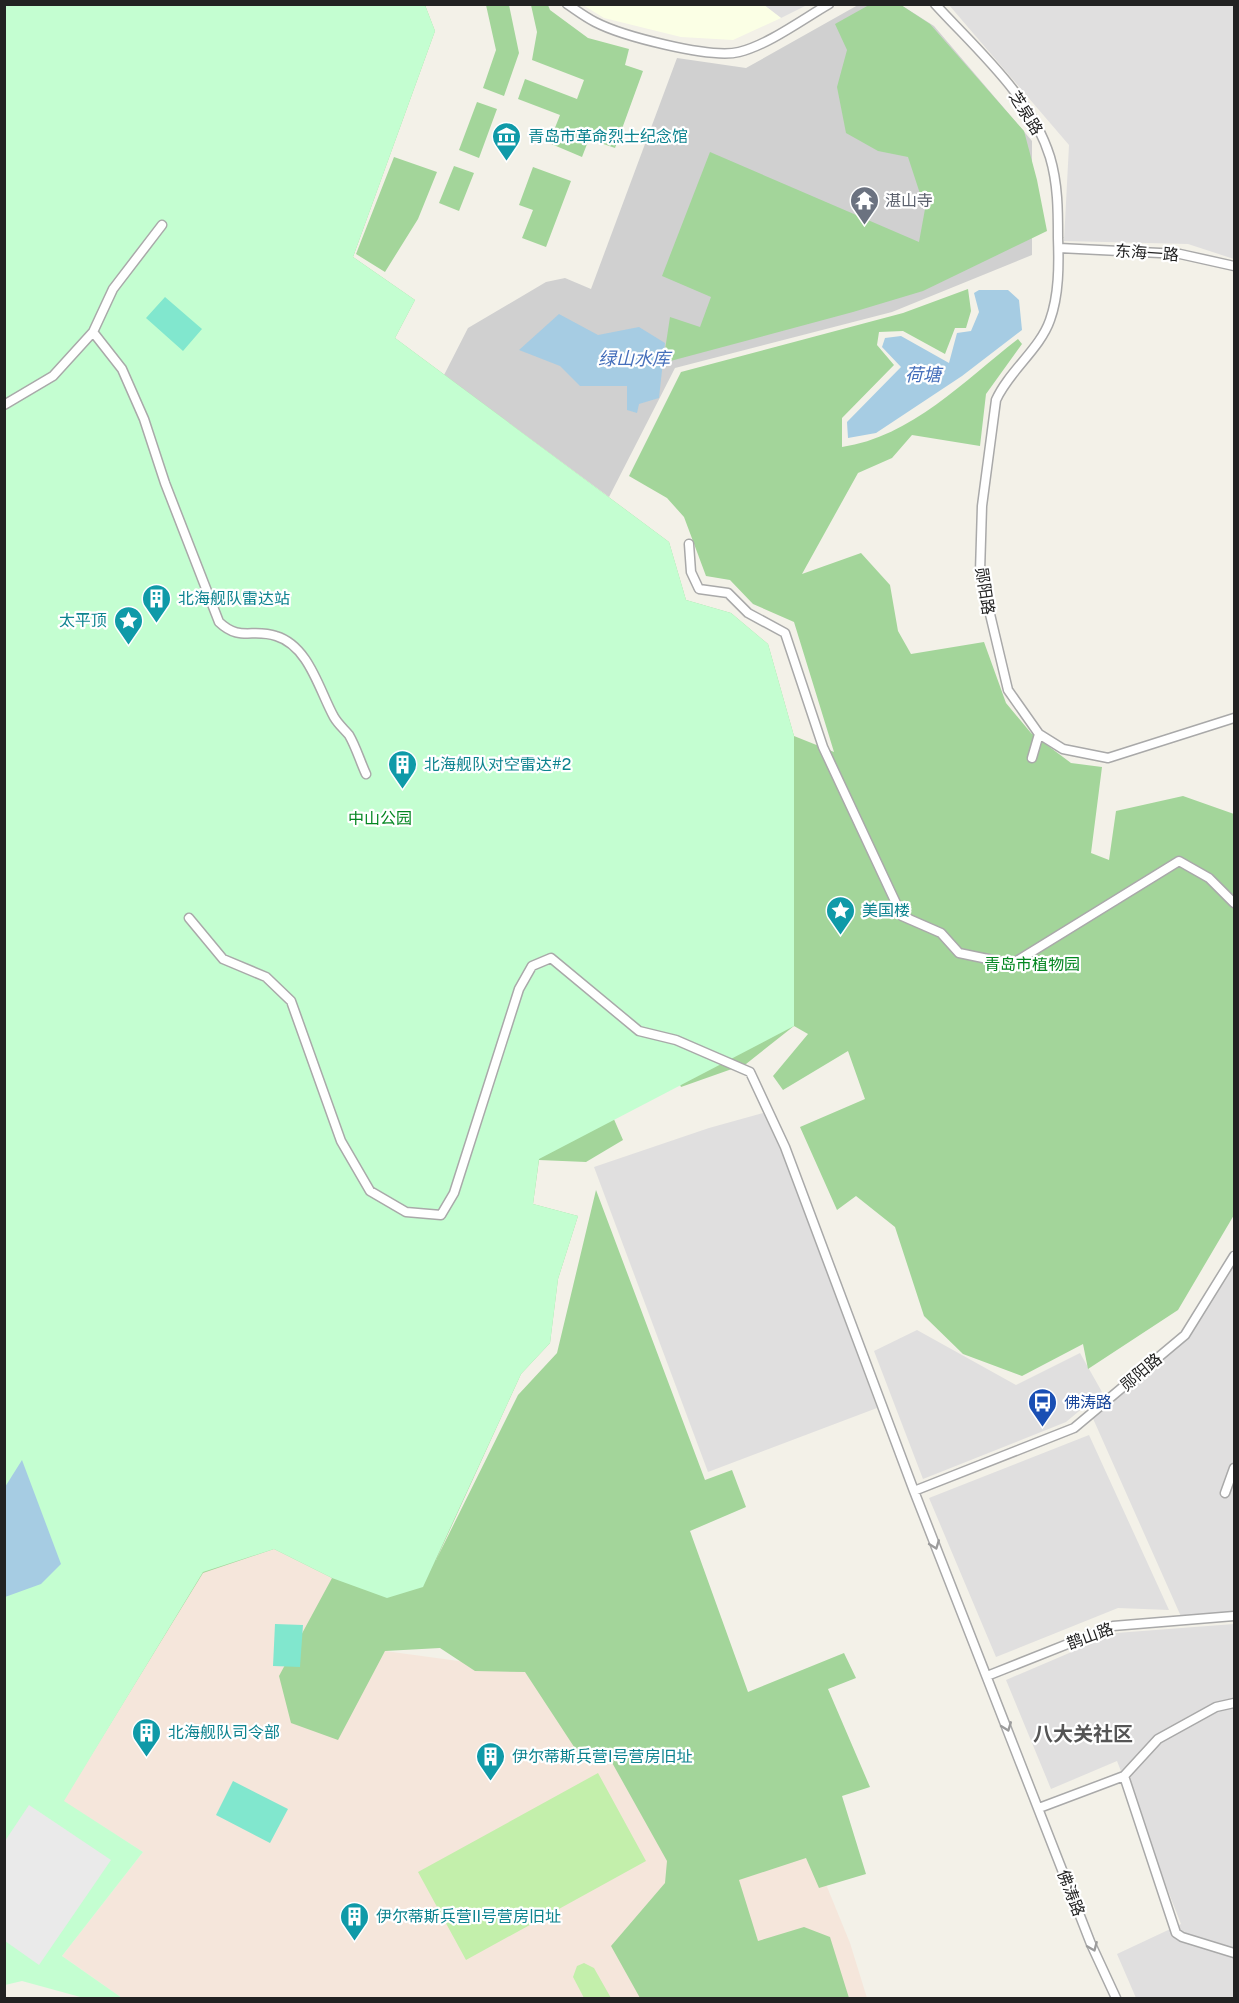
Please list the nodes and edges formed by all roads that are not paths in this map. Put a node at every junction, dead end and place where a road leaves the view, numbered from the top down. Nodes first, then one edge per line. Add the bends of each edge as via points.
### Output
1 (567, 4) edge
2 (829, 4) edge
3 (935, 4) edge
4 (162, 225) dead end
5 (1059, 248) junction
6 (1234, 266) edge
7 (93, 332) junction
8 (4, 405) edge
9 (689, 544) dead end
10 (1234, 718) edge
11 (1039, 734) junction
12 (1032, 758) dead end
13 (366, 774) dead end
14 (1234, 903) edge
15 (189, 918) dead end
16 (1234, 1256) edge
17 (1234, 1468) edge
18 (914, 1491) junction
19 (1225, 1493) dead end
20 (1234, 1616) edge
21 (987, 1676) junction
22 (1234, 1703) edge
23 (1124, 1776) junction
24 (1039, 1808) junction
25 (1234, 1953) edge
26 (1116, 1998) edge

1 - 2 street via 602,26 669,45 723,53 754,46
3 - 5 street, 芝泉路 via 1028,110 1050,156 1058,196
4 - 7 street via 113,290
5 - 6 street, 东海一路 via 1180,254
5 - 11 street, 郧阳路 via 1050,322 1003,384 996,400 982,517 980,572 991,628 1008,690
7 - 8 street via 53,376
7 - 13 street via 122,369 144,419 219,622 231,633 275,636 300,654 335,719 349,736
9 - 14 street via 691,572 699,589 728,593 748,613 785,633 823,747 902,916 940,933 959,953 1012,964 1179,861 1209,878
10 - 11 street, 郧阳路 via 1108,758 1063,749
11 - 12 street
15 - 18 street, 佛涛路 via 224,959 266,977 291,1001 341,1141 370,1191 406,1212 441,1215 454,1193 519,989 532,966 551,958 639,1031 676,1040 750,1072 785,1147
16 - 18 street, 郧阳路 via 1185,1335 1074,1428
17 - 19 street
18 -> 21 street, 佛涛路
20 - 21 street, 鹊山路 via 1113,1626
21 -> 24 street, 佛涛路
22 - 23 street via 1216,1707 1158,1739
23 - 24 street
23 - 25 street via 1176,1933
24 -> 26 street, 佛涛路

